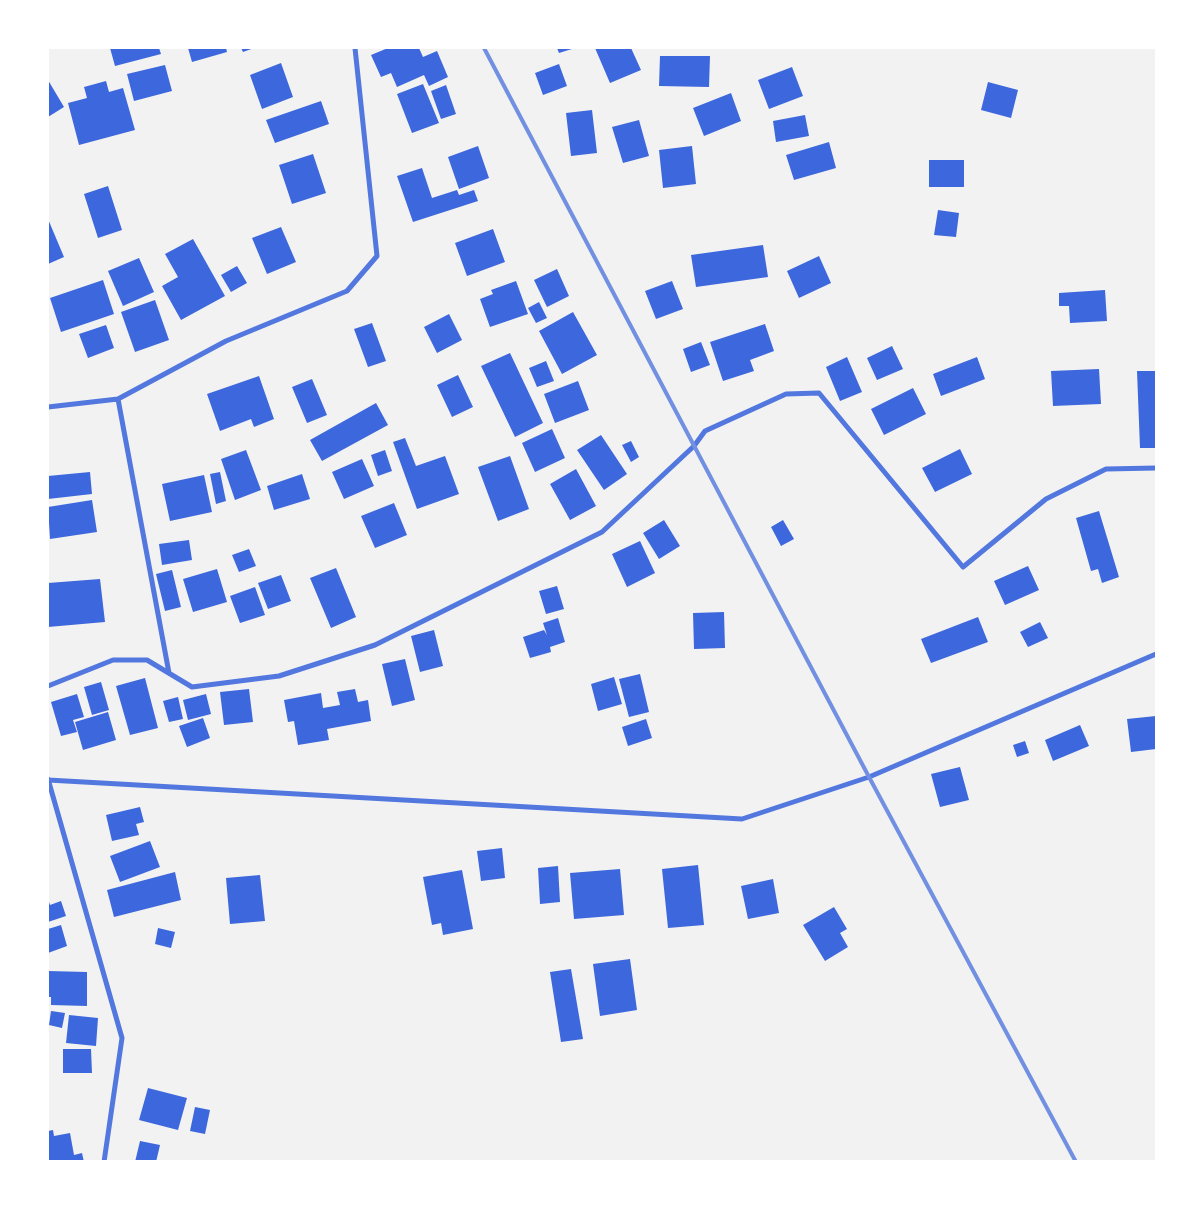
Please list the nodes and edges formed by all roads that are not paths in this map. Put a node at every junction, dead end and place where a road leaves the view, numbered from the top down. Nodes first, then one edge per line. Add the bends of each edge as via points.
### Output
1 (355, 48) edge
2 (118, 399) junction
3 (48, 407) edge
4 (1156, 468) edge
5 (1156, 654) edge
6 (169, 673) junction
7 (48, 686) edge
8 (48, 780) edge
9 (104, 1162) edge

1 - 2 street via 377,256 346,291 226,341
2 - 3 street
2 - 6 street
4 - 6 street via 1106,469 1046,499 963,567 819,393 786,394 705,431 694,446 602,532 375,645 279,676 192,687
5 - 8 street via 869,777 742,819
6 - 7 street via 147,660 113,660
8 - 9 street via 122,1038

